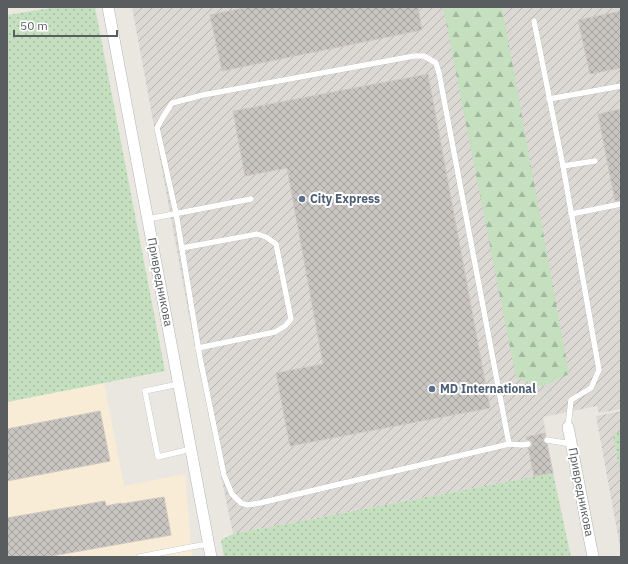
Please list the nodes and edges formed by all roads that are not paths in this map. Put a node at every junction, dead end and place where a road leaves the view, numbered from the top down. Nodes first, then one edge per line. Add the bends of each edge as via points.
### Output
1 (108, 7) edge
2 (534, 21) dead end
3 (621, 86) edge
4 (549, 99) junction
5 (595, 161) dead end
6 (563, 166) junction
7 (251, 199) dead end
8 (621, 204) edge
9 (176, 213) junction
10 (571, 214) junction
11 (148, 219) junction
12 (182, 248) junction
13 (198, 348) junction
14 (179, 384) junction
15 (568, 427) joint
16 (547, 440) dead end
17 (509, 444) junction
18 (528, 444) dead end
19 (572, 444) junction
20 (191, 450) junction
21 (209, 544) junction
22 (139, 557) edge
23 (211, 557) edge
24 (593, 557) edge

1 - 11 street, Привредникова
2 - 4 lane
3 - 4 lane
4 - 6 lane
5 - 6 lane
6 - 10 lane
7 - 9 lane
8 - 10 lane
9 - 11 lane
9 - 12 lane
9 - 17 lane via 158,128 172,103 414,56 424,56 436,63
10 - 15 lane via 599,370 591,388 571,400
11 - 14 street, Привредникова
12 - 13 lane
12 - 13 lane via 257,234 266,237 276,244 291,319 275,332
13 - 17 lane via 224,475 232,494 247,505
14 - 20 street, Привредникова
14 - 20 lane via 145,391 158,457
15 - 19 street, Привредникова
16 - 19 lane
17 - 18 lane
19 - 24 street, Привредникова
20 - 21 street, Привредникова
21 - 22 lane
21 - 23 street, Привредникова

